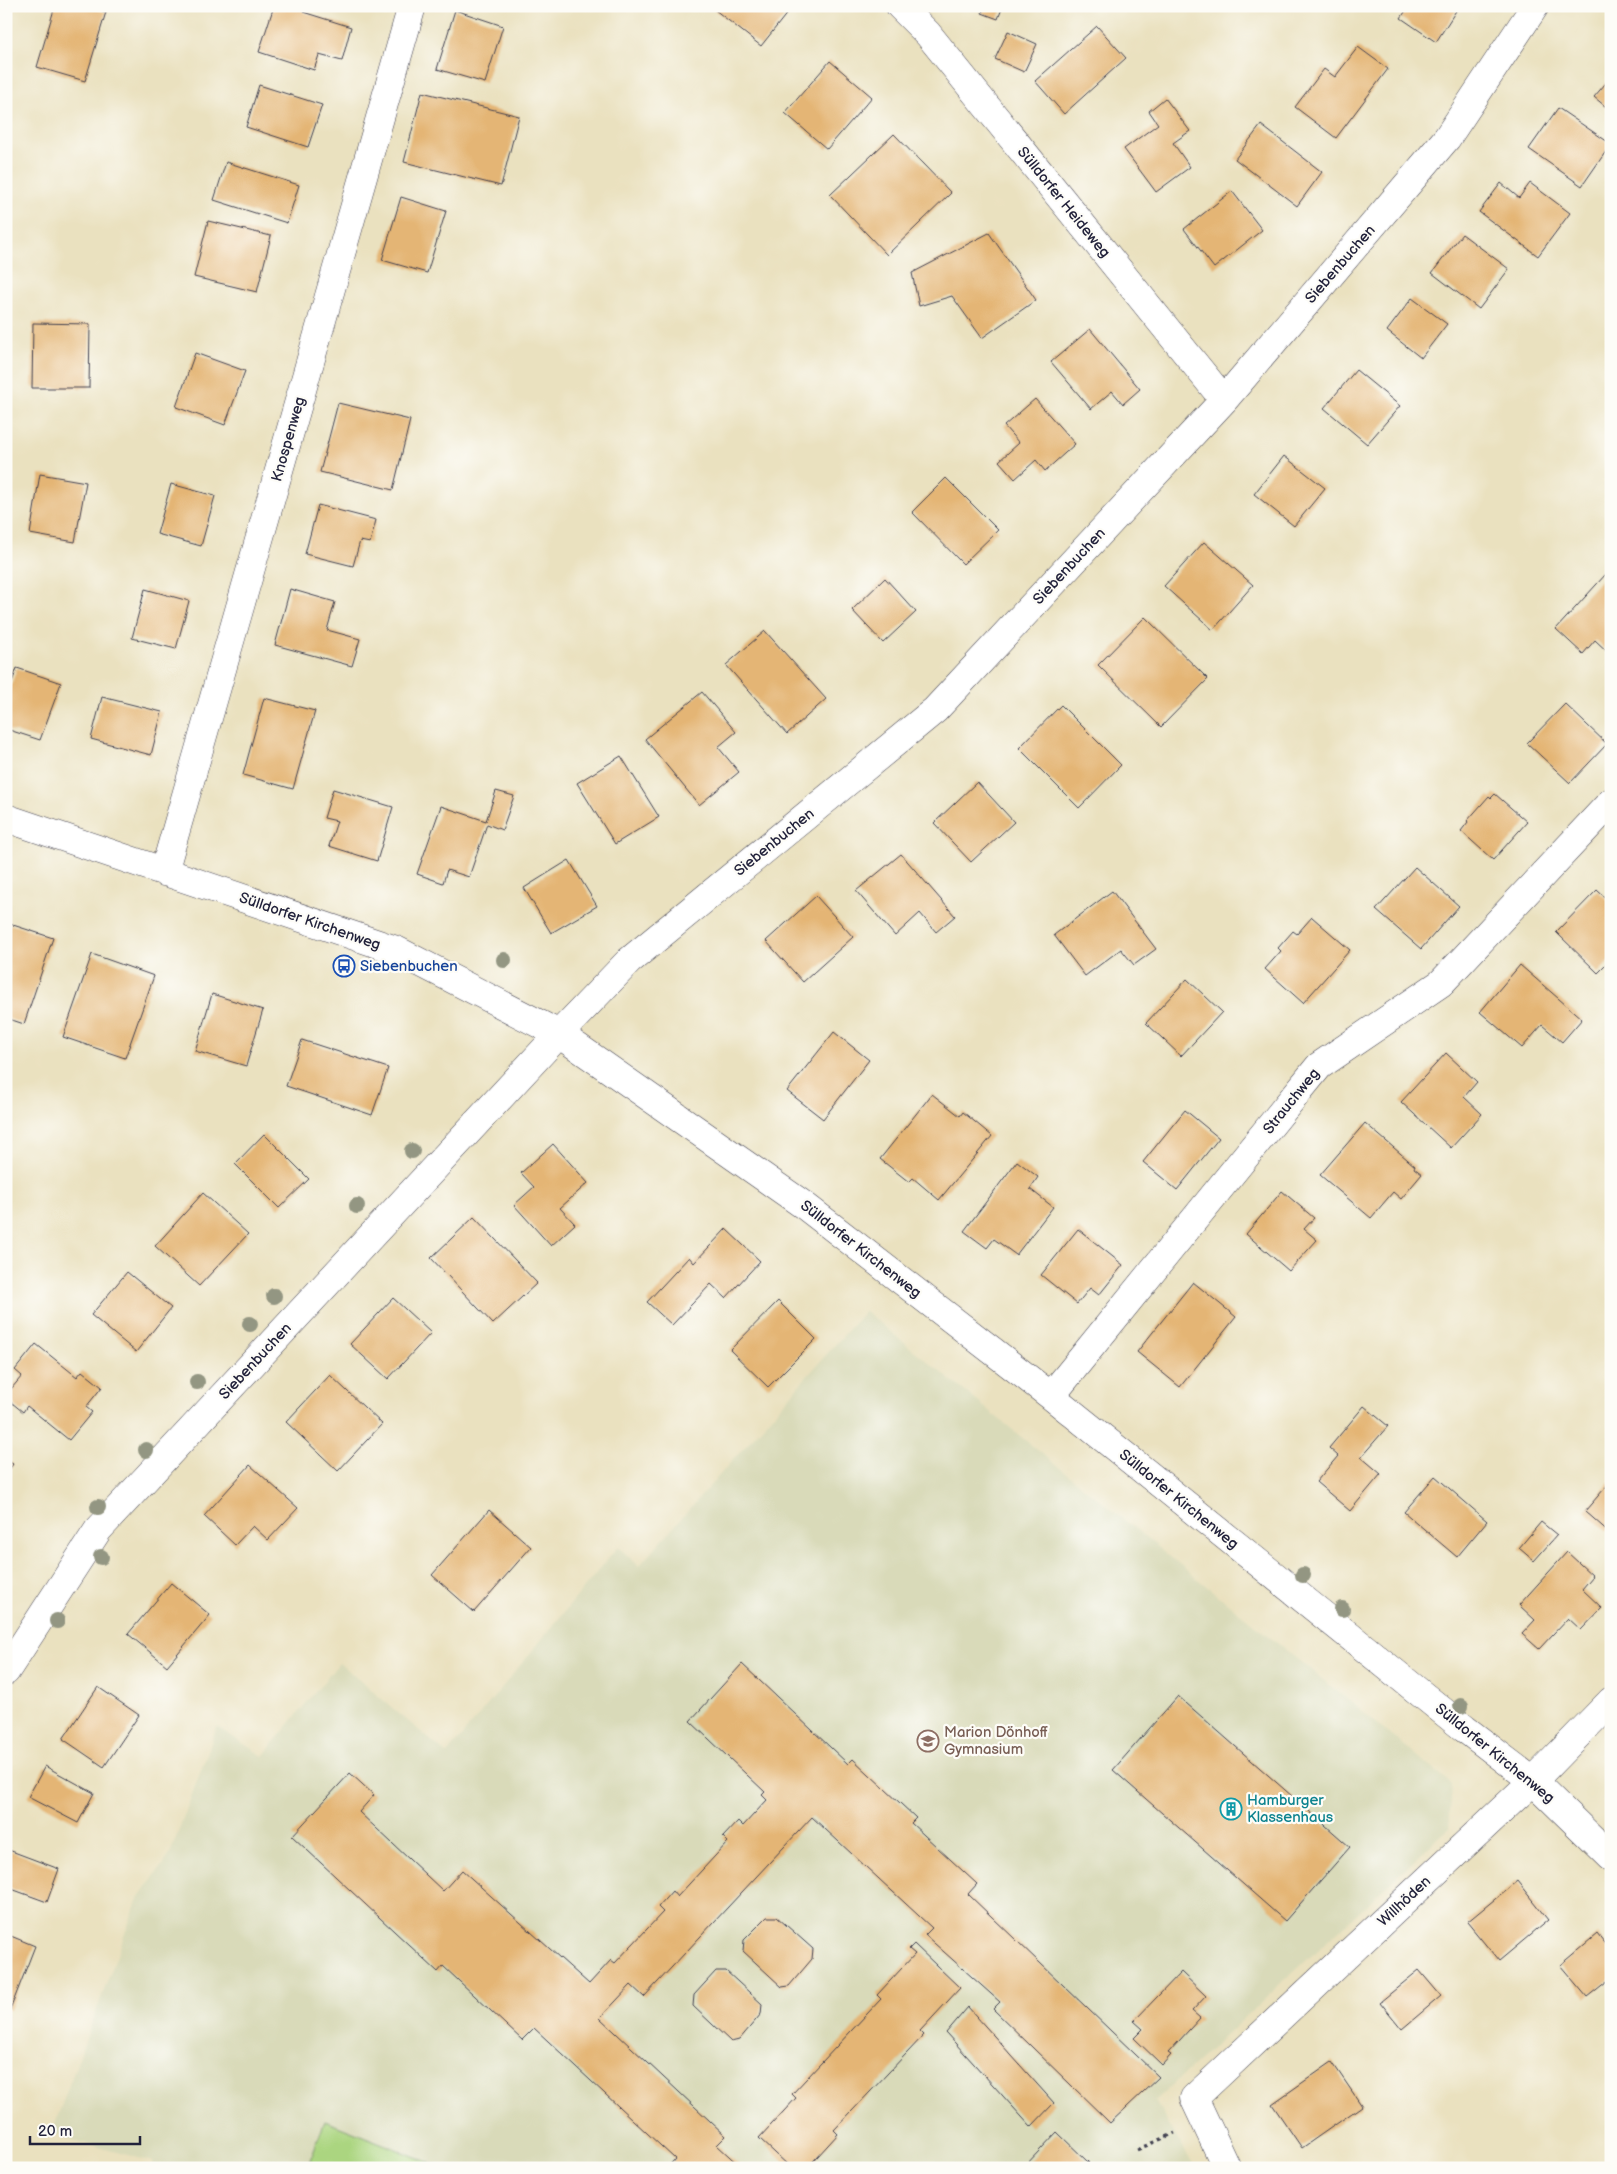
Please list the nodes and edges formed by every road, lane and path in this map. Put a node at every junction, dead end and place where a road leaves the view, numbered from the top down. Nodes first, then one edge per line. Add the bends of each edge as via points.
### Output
1 (412, 6) edge
2 (900, 6) edge
3 (1535, 6) edge
4 (1224, 400) junction
5 (1611, 802) edge
6 (6, 818) edge
7 (164, 872) junction
8 (559, 1034) junction
9 (1051, 1396) junction
10 (6, 1671) edge
11 (1611, 1701) edge
12 (1533, 1780) junction
13 (1611, 1857) edge
14 (1199, 2109) junction
15 (1137, 2150) dead end
16 (1227, 2168) edge

1 - 7 street, Knospenweg
2 - 4 street, Sülldorfer Heideweg via 933,40
3 - 4 street, Siebenbuchen via 1447,138
4 - 8 street, Siebenbuchen via 935,710 629,961
5 - 9 street, Strauchweg via 1441,984 1319,1066
6 - 7 street, Sülldorfer Kirchenweg
7 - 8 street, Sülldorfer Kirchenweg via 396,950
8 - 9 street, Sülldorfer Kirchenweg via 805,1206
8 - 10 street, Siebenbuchen via 98,1530
9 - 12 street, Sülldorfer Kirchenweg
11 - 12 street, Willhöden
12 - 13 street, Sülldorfer Kirchenweg
12 - 14 street, Willhöden
14 - 15 path
14 - 16 street

